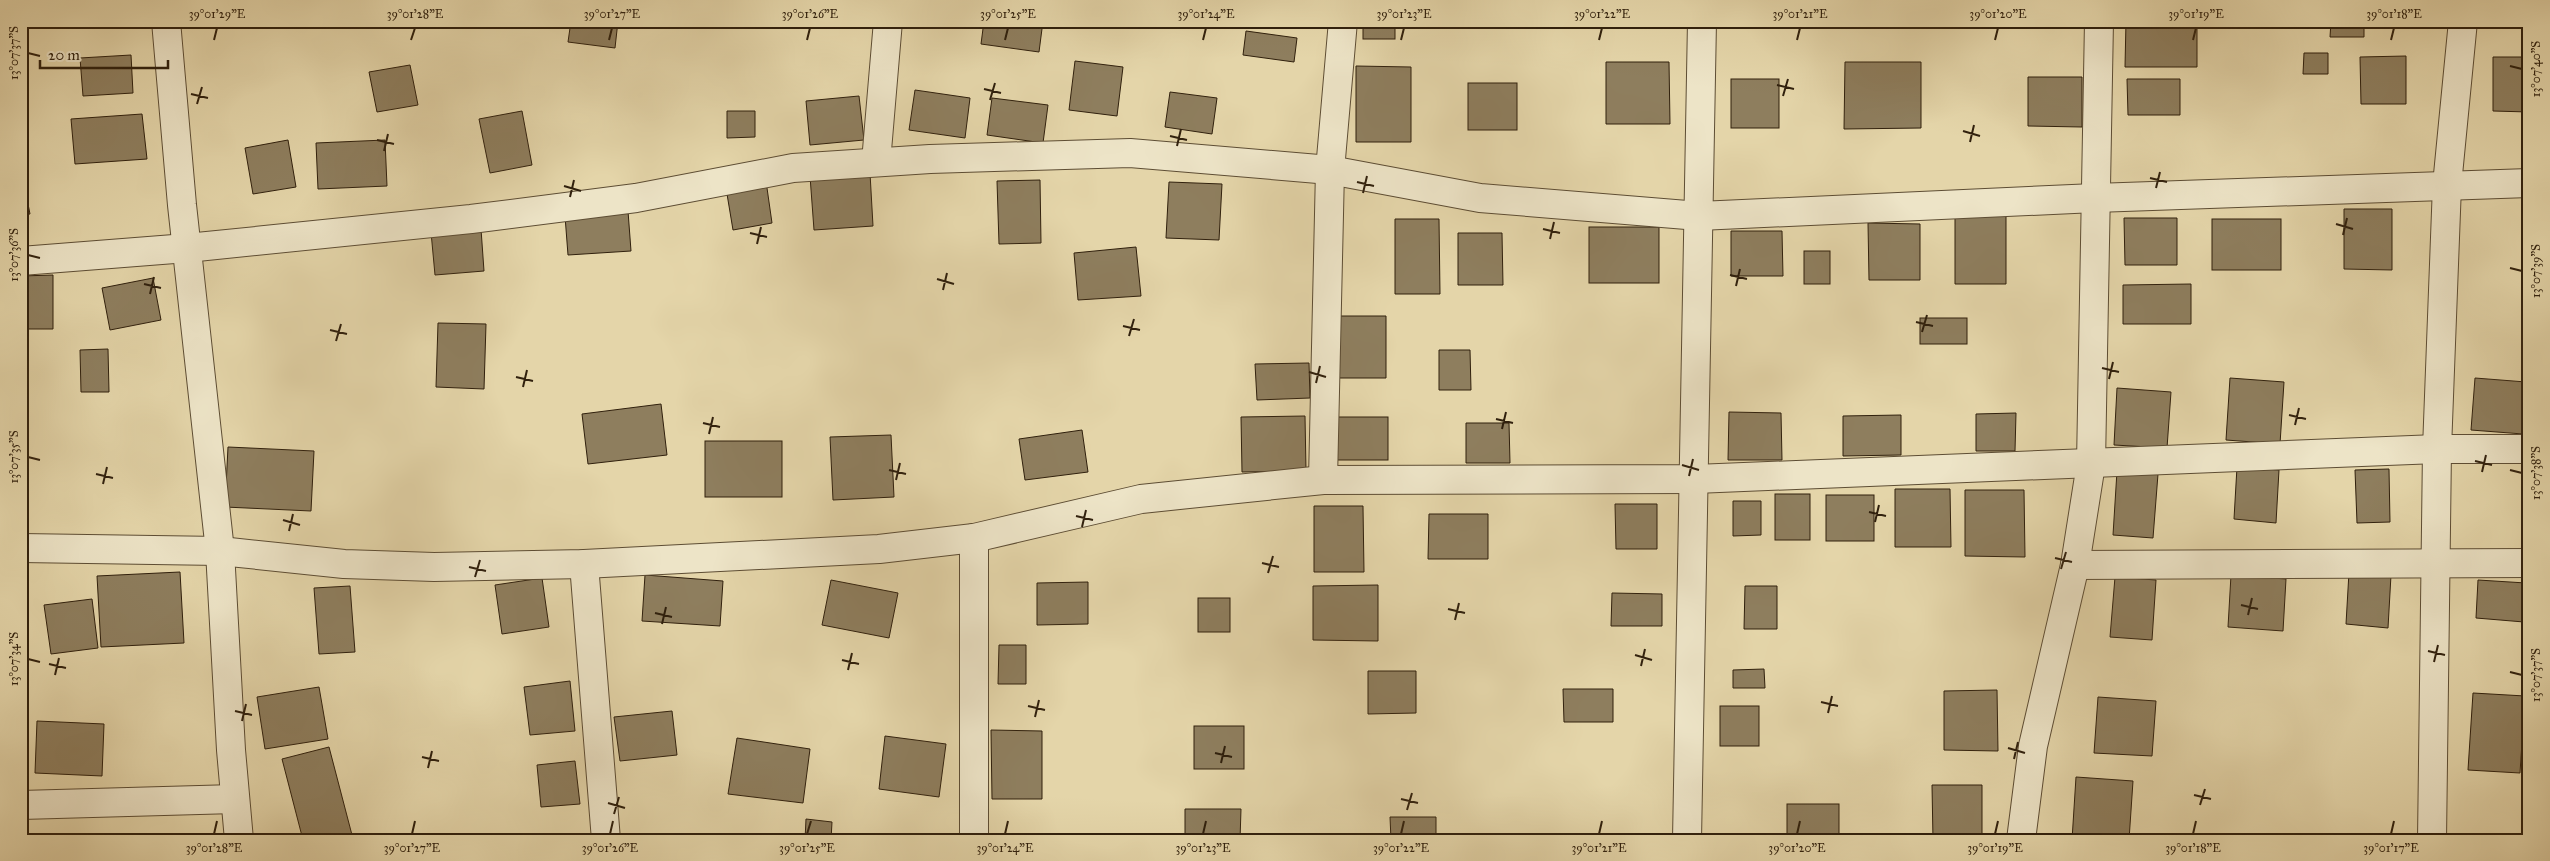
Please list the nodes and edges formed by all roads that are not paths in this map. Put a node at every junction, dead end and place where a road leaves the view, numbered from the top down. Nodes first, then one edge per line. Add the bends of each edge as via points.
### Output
1 (166, 21) edge
2 (888, 21) edge
3 (1343, 21) edge
4 (1702, 21) edge
5 (2099, 21) edge
6 (2463, 21) edge
7 (876, 162) junction
8 (1330, 170) junction
9 (2529, 183) edge
10 (2447, 185) junction
11 (2095, 198) junction
12 (1699, 216) junction
13 (187, 248) junction
14 (21, 261) edge
15 (2437, 449) junction
16 (2529, 449) edge
17 (2091, 464) junction
18 (1695, 479) junction
19 (1323, 480) junction
20 (974, 538) junction
21 (21, 548) edge
22 (220, 551) junction
23 (2434, 562) junction
24 (2529, 563) edge
25 (584, 564) junction
26 (2075, 565) junction
27 (235, 799) junction
28 (21, 805) edge
29 (239, 840) edge
30 (606, 840) edge
31 (974, 840) edge
32 (1687, 840) edge
33 (2021, 840) edge
34 (2432, 840) edge

1 - 13 street
2 - 7 street
3 - 8 street
4 - 12 street
5 - 11 street
6 - 10 street
7 - 8 street via 1130,153
7 - 13 street via 793,168 636,198 471,219
8 - 12 street via 1480,198
8 - 19 street
9 - 10 street
10 - 11 street
10 - 15 street
11 - 12 street
11 - 17 street
12 - 18 street
13 - 14 street
13 - 22 street
15 - 16 street
15 - 17 street
15 - 23 street
17 - 18 street
17 - 26 street
18 - 19 street
18 - 32 street
19 - 20 street via 1140,498
20 - 25 street via 878,549
20 - 31 street
21 - 22 street
22 - 25 street via 354,564 434,567
22 - 27 street
23 - 24 street
23 - 26 street
23 - 34 street
25 - 30 street
26 - 33 street via 2033,746
27 - 28 street
27 - 29 street

